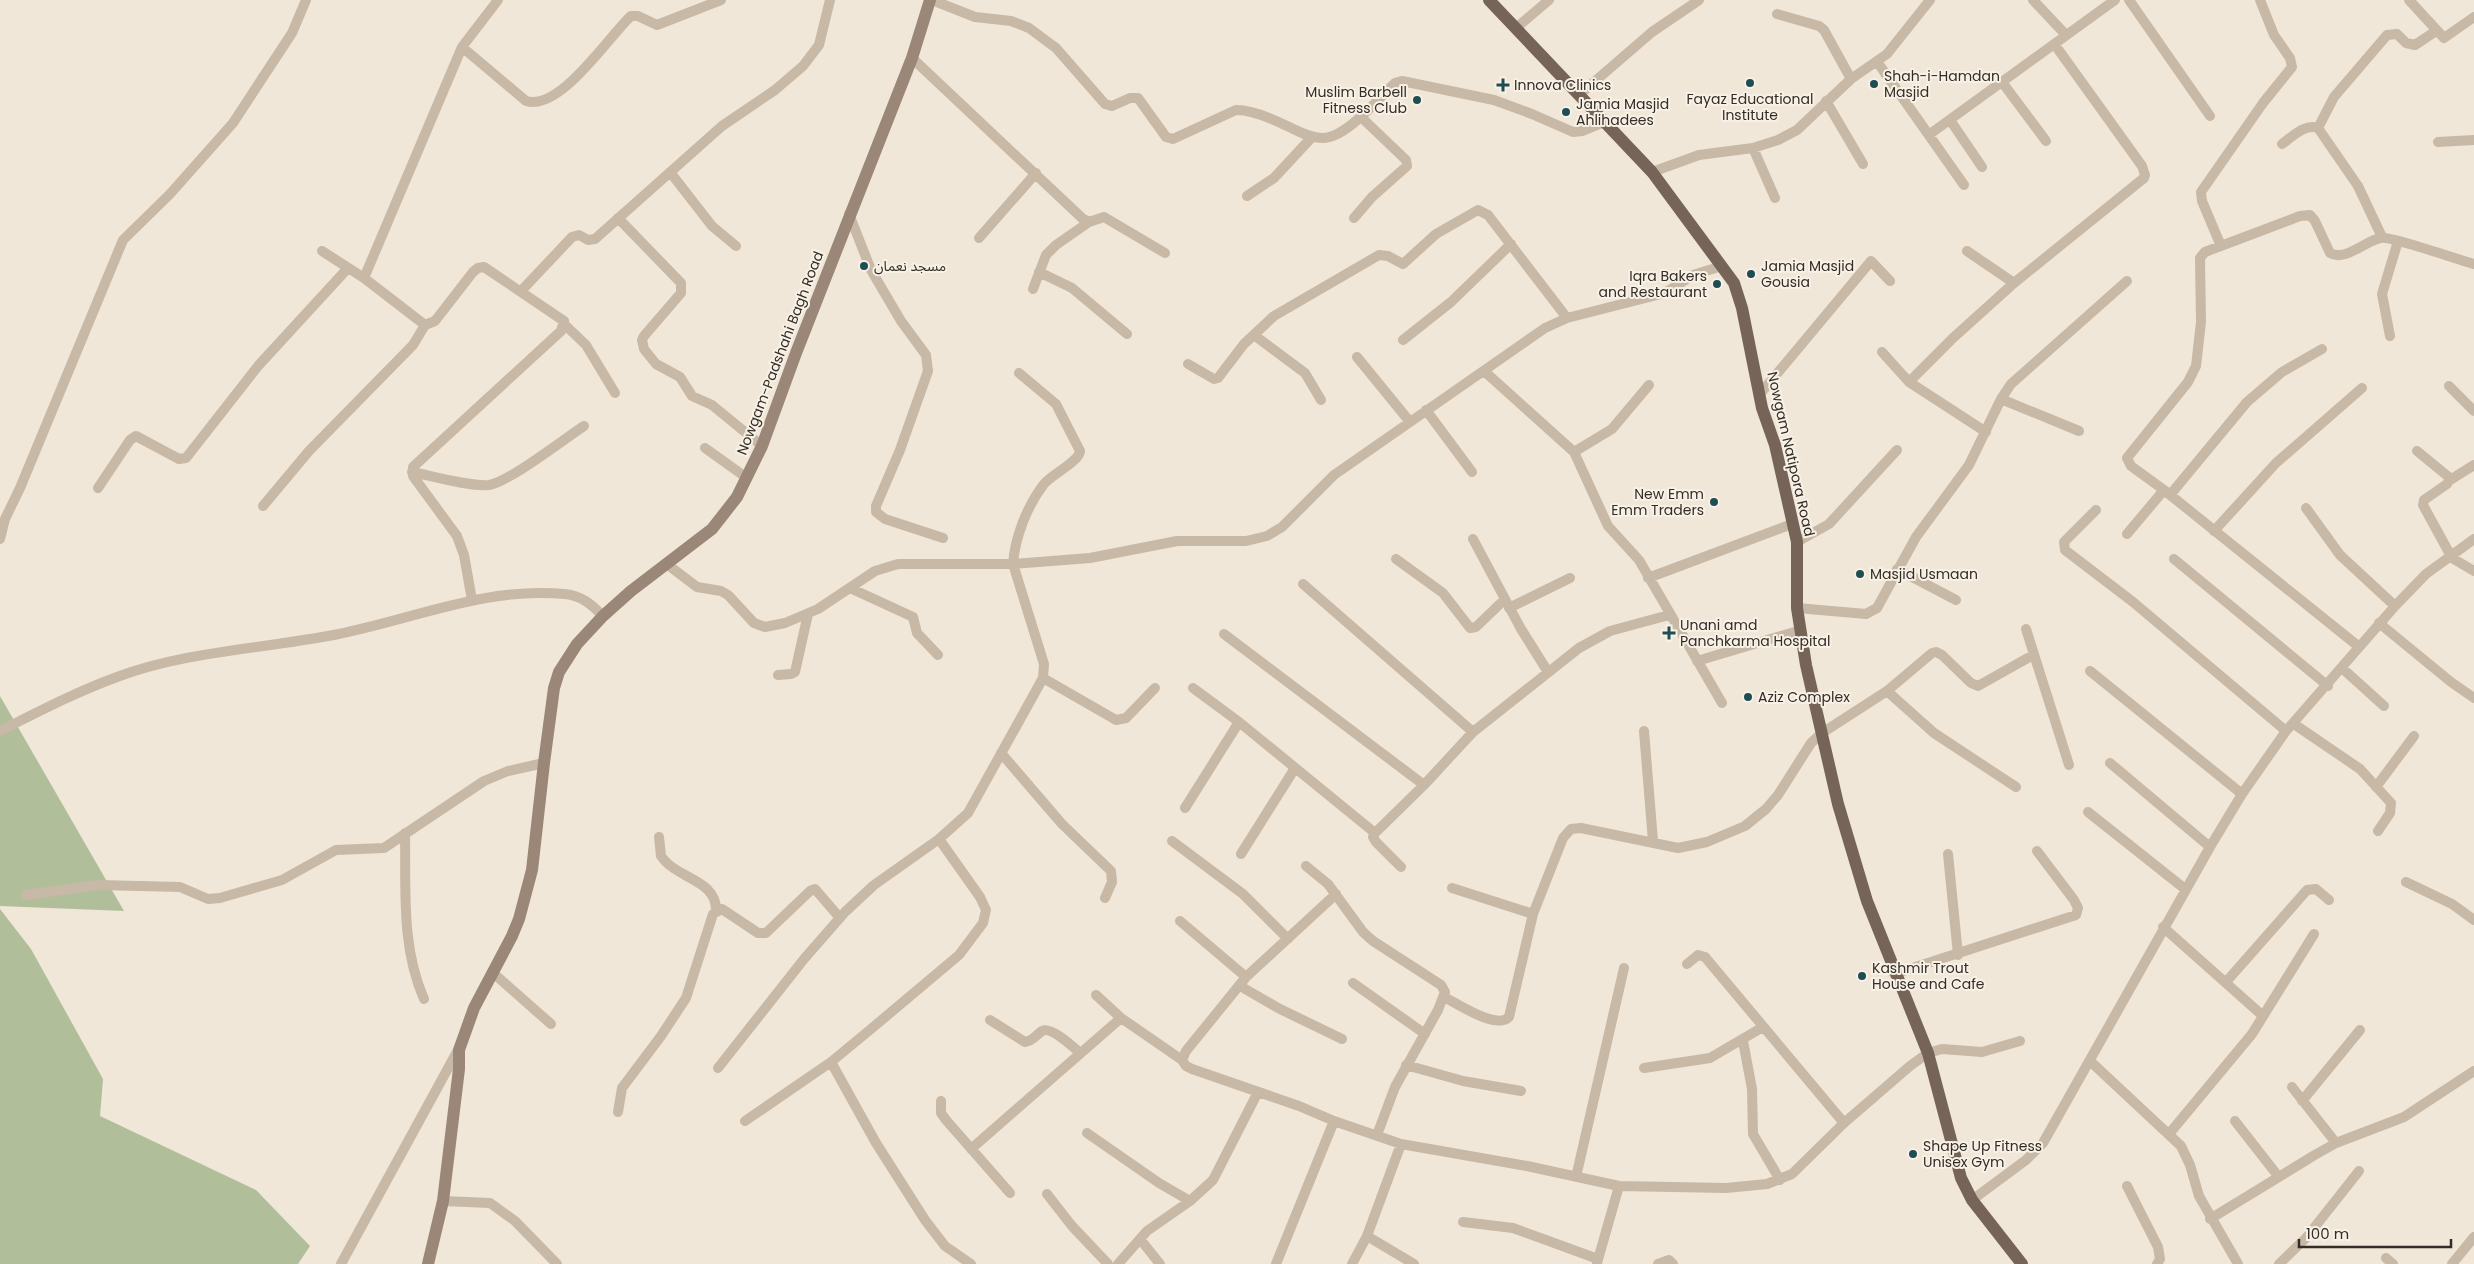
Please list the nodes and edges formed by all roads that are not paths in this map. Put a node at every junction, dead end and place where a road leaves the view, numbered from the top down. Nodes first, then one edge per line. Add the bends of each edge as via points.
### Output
1 (306, 0) edge
2 (498, 0) edge
3 (721, 0) edge
4 (830, 0) edge
5 (931, 0) edge
6 (1490, 0) edge
7 (1549, 0) edge
8 (1679, 0) edge
9 (1699, 0) edge
10 (1930, 0) edge
11 (2033, 0) edge
12 (2115, 0) edge
13 (2130, 0) edge
14 (2260, 0) edge
15 (2409, 0) edge
16 (1684, 10) junction
17 (1777, 14) dead end
18 (2474, 17) edge
19 (1516, 28) junction
20 (2436, 31) junction
21 (2066, 35) junction
22 (2055, 45) junction
23 (462, 47) junction
24 (912, 58) junction
25 (1878, 63) junction
26 (1851, 79) junction
27 (2002, 82) junction
28 (1578, 95) junction
29 (1826, 101) junction
30 (2210, 116) dead end
31 (1360, 117) junction
32 (1950, 120) junction
33 (1604, 122) junction
34 (2318, 128) junction
35 (1930, 134) junction
36 (1312, 137) junction
37 (2474, 140) edge
38 (2046, 141) dead end
39 (2438, 142) dead end
40 (2282, 144) dead end
41 (1753, 148) junction
42 (1863, 164) dead end
43 (1982, 167) dead end
44 (670, 172) junction
45 (1652, 172) junction
46 (1036, 173) junction
47 (1964, 185) dead end
48 (1247, 196) dead end
49 (1775, 198) dead end
50 (850, 214) junction
51 (618, 218) junction
52 (1354, 218) dead end
53 (1089, 222) junction
54 (2382, 237) junction
55 (979, 238) dead end
56 (2398, 241) junction
57 (1510, 244) junction
58 (736, 246) dead end
59 (2221, 246) junction
60 (322, 251) dead end
61 (1967, 252) dead end
62 (1165, 253) dead end
63 (2474, 264) edge
64 (1722, 266) junction
65 (348, 268) junction
66 (1039, 272) junction
67 (364, 278) junction
68 (1890, 281) dead end
69 (2127, 281) dead end
70 (2014, 283) junction
71 (522, 290) junction
72 (1033, 290) dead end
73 (1567, 318) junction
74 (564, 324) junction
75 (425, 325) junction
76 (1127, 334) dead end
77 (1254, 335) junction
78 (2390, 336) dead end
79 (1403, 340) dead end
80 (2322, 349) dead end
81 (1882, 352) dead end
82 (1357, 357) dead end
83 (1188, 364) dead end
84 (1020, 372) dead end
85 (1484, 372) junction
86 (1909, 382) junction
87 (1649, 385) dead end
88 (2449, 386) dead end
89 (2362, 388) dead end
90 (615, 393) dead end
91 (1760, 394) junction
92 (2001, 399) junction
93 (1322, 400) dead end
94 (1426, 410) junction
95 (2474, 411) edge
96 (1410, 422) junction
97 (584, 426) dead end
98 (2080, 431) dead end
99 (1986, 432) junction
100 (762, 446) junction
101 (705, 448) dead end
102 (1896, 450) dead end
103 (2416, 451) dead end
104 (1574, 452) junction
105 (2474, 465) edge
106 (412, 472) junction
107 (1472, 472) dead end
108 (747, 478) junction
109 (2450, 480) junction
110 (98, 488) dead end
111 (2167, 493) junction
112 (263, 506) dead end
113 (2306, 508) dead end
114 (2096, 510) dead end
115 (1792, 524) junction
116 (2214, 531) junction
117 (2127, 534) dead end
118 (943, 538) dead end
119 (0, 539) edge
120 (2474, 539) edge
121 (1473, 540) dead end
122 (1797, 542) junction
123 (2450, 555) junction
124 (1396, 559) dead end
125 (2174, 559) dead end
126 (1013, 564) junction
127 (668, 565) junction
128 (1897, 569) junction
129 (2474, 572) edge
130 (1570, 578) dead end
131 (1648, 578) junction
132 (1303, 584) dead end
133 (850, 588) junction
134 (472, 600) junction
135 (1956, 600) dead end
136 (1506, 604) junction
137 (2395, 606) junction
138 (1797, 608) junction
139 (808, 614) junction
140 (1669, 615) junction
141 (603, 616) junction
142 (2379, 623) junction
143 (2026, 629) dead end
144 (1800, 630) junction
145 (1224, 634) dead end
146 (2358, 646) junction
147 (938, 655) dead end
148 (2033, 655) junction
149 (1697, 661) junction
150 (2342, 668) junction
151 (2090, 671) dead end
152 (1548, 672) junction
153 (778, 675) dead end
154 (1043, 678) junction
155 (2328, 686) junction
156 (1155, 688) dead end
157 (1192, 688) dead end
158 (1887, 691) junction
159 (2474, 698) edge
160 (1722, 703) dead end
161 (2384, 706) dead end
162 (1239, 722) junction
163 (2294, 724) junction
164 (0, 731) edge
165 (1644, 731) dead end
166 (2286, 731) junction
167 (1473, 732) junction
168 (1822, 733) junction
169 (2414, 736) dead end
170 (1001, 753) junction
171 (544, 763) junction
172 (2110, 763) dead end
173 (2069, 765) dead end
174 (1295, 768) junction
175 (1424, 785) junction
176 (2016, 787) dead end
177 (2376, 787) junction
178 (2242, 794) junction
179 (1185, 808) dead end
180 (2088, 812) dead end
181 (2378, 832) dead end
182 (405, 833) junction
183 (1375, 834) junction
184 (659, 837) dead end
185 (939, 839) junction
186 (1172, 841) dead end
187 (1653, 841) junction
188 (2210, 847) junction
189 (2037, 851) dead end
190 (1241, 854) dead end
191 (1948, 854) dead end
192 (1306, 866) dead end
193 (1401, 867) dead end
194 (2406, 882) dead end
195 (1452, 888) dead end
196 (2185, 889) junction
197 (1336, 894) junction
198 (26, 895) dead end
199 (1105, 898) dead end
200 (2329, 900) dead end
201 (716, 911) junction
202 (1533, 914) junction
203 (840, 918) junction
204 (2474, 920) edge
205 (1180, 921) dead end
206 (2163, 927) junction
207 (2314, 934) dead end
208 (1288, 939) junction
209 (1958, 955) junction
210 (1687, 964) dead end
211 (1624, 968) dead end
212 (492, 972) junction
213 (1894, 974) junction
214 (1246, 977) junction
215 (2226, 982) junction
216 (1353, 983) dead end
217 (1240, 986) junction
218 (1096, 995) dead end
219 (1444, 996) junction
220 (424, 1000) dead end
221 (2263, 1016) junction
222 (1121, 1018) junction
223 (990, 1020) dead end
224 (551, 1024) dead end
225 (1763, 1028) junction
226 (2360, 1030) dead end
227 (1425, 1034) junction
228 (1342, 1039) dead end
229 (1743, 1040) junction
230 (2020, 1041) dead end
231 (459, 1050) junction
232 (1080, 1053) junction
233 (1928, 1053) junction
234 (1182, 1060) junction
235 (2090, 1061) junction
236 (831, 1062) junction
237 (1406, 1065) junction
238 (718, 1068) dead end
239 (1644, 1068) dead end
240 (2474, 1070) edge
241 (2292, 1087) dead end
242 (1520, 1091) dead end
243 (1258, 1092) junction
244 (941, 1101) dead end
245 (2302, 1101) junction
246 (618, 1112) dead end
247 (2235, 1120) dead end
248 (744, 1121) dead end
249 (1334, 1121) junction
250 (1844, 1123) junction
251 (1087, 1133) dead end
252 (2169, 1134) junction
253 (1377, 1135) junction
254 (2336, 1143) junction
255 (1401, 1144) junction
256 (971, 1149) junction
257 (2359, 1171) dead end
258 (2278, 1176) junction
259 (1576, 1177) junction
260 (1780, 1180) junction
261 (1618, 1186) junction
262 (2127, 1186) dead end
263 (1010, 1193) dead end
264 (1047, 1194) dead end
265 (1190, 1200) junction
266 (1972, 1200) junction
267 (443, 1202) junction
268 (2210, 1219) junction
269 (1463, 1222) dead end
270 (1367, 1236) junction
271 (2474, 1236) edge
272 (1140, 1239) junction
273 (1597, 1261) edge
274 (341, 1264) edge
275 (428, 1264) edge
276 (557, 1264) edge
277 (971, 1264) edge
278 (1108, 1264) edge
279 (1118, 1264) edge
280 (1160, 1264) edge
281 (1276, 1264) edge
282 (1352, 1264) edge
283 (1414, 1264) edge
284 (1658, 1264) edge
285 (1673, 1264) edge
286 (2022, 1264) edge
287 (2156, 1264) edge
288 (2238, 1264) edge
289 (2279, 1264) edge
290 (2452, 1264) edge

1 - 119 street via 292,34 233,123 118,248 20,488 4,519
2 - 23 street
3 - 23 street via 657,25 631,16 569,86 534,102 526,101
4 - 44 street via 819,45 803,66 775,90 722,126
5 - 24 main road, Nowgam-Padshahi Bagh Road
5 - 36 street via 975,17 1011,21 1029,28 1056,48 1106,104 1112,106 1134,98 1141,100 1169,139 1236,110 1275,120
6 - 19 main road, Nowgam Natipora Road
7 - 19 street
8 - 16 street
9 - 16 street
10 - 25 street
11 - 21 street
12 - 21 street
13 - 30 street
14 - 59 street via 2292,67 2201,192
15 - 20 street
16 - 28 street via 1652,32
17 - 26 street via 1824,30
18 - 20 street via 2447,38
19 - 28 main road, Nowgam Natipora Road
20 - 34 street via 2415,45 2406,43 2397,34 2387,35 2334,97
21 - 22 street
22 - 27 street
22 - 70 street via 2142,166 2145,175 2142,182
23 - 67 street
24 - 46 street
24 - 50 main road, Nowgam-Padshahi Bagh Road
25 - 26 street
25 - 35 street
26 - 29 street
27 - 32 street
27 - 38 street
28 - 33 main road, Nowgam Natipora Road
29 - 41 street via 1797,130
29 - 42 street
31 - 33 street via 1392,86 1402,81 1494,100 1573,132 1582,132
31 - 36 street via 1329,137
31 - 52 street via 1406,160 1407,166
32 - 35 street
32 - 43 street
33 - 45 main road, Nowgam Natipora Road
34 - 40 street via 2310,126 2303,129
34 - 54 street via 2358,186
35 - 47 street
36 - 48 street via 1274,178
37 - 39 street
41 - 45 street via 1699,155
41 - 49 street
44 - 51 street
44 - 58 street via 712,226
45 - 64 main road, Nowgam Natipora Road
46 - 53 street
46 - 55 street
50 - 100 main road, Nowgam-Padshahi Bagh Road
50 - 118 street via 871,270 926,354 928,363 928,371 876,512 885,520
51 - 71 street via 595,239 588,240 580,235 572,237
51 - 100 street via 678,278 682,288 644,336 644,349 660,367 680,377 692,396 712,406
53 - 62 street via 1104,217
53 - 66 street via 1051,248
54 - 56 street
54 - 59 street via 2344,254 2334,255 2330,253 2313,217 2305,215
56 - 63 street
56 - 78 street via 2382,294
57 - 73 street
57 - 77 street via 1488,215 1473,211 1436,234 1406,262 1400,264 1384,254 1373,257 1282,309
57 - 79 street via 1451,302
59 - 111 street via 2205,252 2200,258 2202,322 2192,375 2127,458 2131,466
60 - 65 street
61 - 70 street
64 - 73 street via 1693,275 1665,293
64 - 91 main road, Nowgam Natipora Road via 1734,283 1742,308
65 - 67 street
65 - 110 street via 258,366 186,458 179,459 136,436
66 - 72 street
66 - 76 street via 1072,288
67 - 75 street
68 - 91 street via 1871,261
69 - 92 street via 2011,384
70 - 86 street
71 - 74 street via 561,318
71 - 75 street via 490,268 478,268 435,321
73 - 85 street via 1535,334
74 - 90 street via 586,345
74 - 106 street via 561,331 417,462
75 - 112 street via 417,341 333,426
77 - 83 street via 1218,378 1214,379
77 - 93 street via 1305,373
80 - 111 street via 2282,372 2247,402
81 - 86 street
82 - 96 street
84 - 126 street via 1056,404 1080,451 1077,458 1050,477 1038,494 1017,539
85 - 94 street
85 - 104 street
86 - 99 street
87 - 104 street via 1612,429
88 - 95 street
89 - 116 street via 2276,463
91 - 115 main road, Nowgam Natipora Road via 1776,445
92 - 98 street
92 - 99 street
94 - 96 street
94 - 107 street
96 - 126 street via 1334,475 1282,527 1267,536 1246,541 1177,541 1090,558
97 - 106 street via 494,484 482,485
99 - 128 street via 1969,465 1916,537
100 - 108 main road, Nowgam-Padshahi Bagh Road
101 - 108 street
102 - 122 street via 1829,524
103 - 109 street
104 - 131 street via 1608,526 1634,554
105 - 109 street
106 - 134 street via 457,536
108 - 127 main road, Nowgam-Padshahi Bagh Road via 737,497 712,529
109 - 123 street via 2423,502
111 - 116 street
111 - 117 street
113 - 137 street via 2340,555
114 - 166 street via 2064,542 2065,550 2133,602
115 - 122 main road, Nowgam Natipora Road
115 - 131 street
116 - 146 street
120 - 123 street
121 - 136 street
122 - 138 main road, Nowgam Natipora Road
123 - 129 street
123 - 137 street
124 - 136 street via 1443,594 1470,628
125 - 155 street
126 - 133 street via 898,564 874,571
126 - 154 street via 1043,658
127 - 139 street via 697,586 728,595 760,626 780,624
127 - 141 main road, Nowgam-Padshahi Bagh Road
128 - 135 street
128 - 138 street via 1877,608 1869,613
130 - 136 street
131 - 140 street
132 - 167 street
133 - 139 street
133 - 147 street via 913,617 917,634
134 - 141 street via 525,593 572,595 587,601
134 - 164 street via 329,636 174,660 117,677
136 - 152 street
137 - 142 street
138 - 144 main road, Nowgam Natipora Road
139 - 153 street via 796,669 791,674
140 - 149 street
140 - 152 street via 1601,635
141 - 171 main road, Nowgam-Padshahi Bagh Road via 577,644 559,672
142 - 146 street
142 - 159 street
143 - 148 street
144 - 149 street
144 - 168 main road, Nowgam Natipora Road
145 - 175 street
146 - 150 street
148 - 158 street via 1978,686 1942,655 1934,652
148 - 173 street
149 - 160 street
150 - 155 street
150 - 161 street
151 - 178 street
152 - 167 street
154 - 156 street via 1116,720 1126,718
154 - 170 street
155 - 163 street
157 - 162 street
158 - 168 street
158 - 176 street via 1934,733
162 - 174 street
162 - 179 street
163 - 166 street
163 - 177 street via 2360,769
165 - 187 street
166 - 178 street
167 - 175 street
168 - 187 street via 1799,758 1778,795 1745,826 1707,842 1688,846 1670,846
168 - 213 main road, Nowgam Natipora Road via 1838,804 1866,901
169 - 177 street
170 - 185 street via 968,812
170 - 199 street via 1062,824 1110,871 1112,882
171 - 182 street via 484,780
171 - 212 main road, Nowgam-Padshahi Bagh Road via 532,870 519,919
172 - 188 street
174 - 183 street
174 - 190 street
175 - 183 street
177 - 181 street via 2392,806
178 - 188 street
180 - 196 street
182 - 198 street via 384,848 336,850 282,880 220,898 208,899 180,887 98,885
182 - 220 street via 407,937 416,982
183 - 193 street via 1376,842
184 - 201 street via 665,861 712,892
185 - 203 street via 874,885
185 - 236 street via 980,897 986,910 983,923 959,955
186 - 208 street via 1243,894
187 - 202 street via 1571,829 1563,838
188 - 196 street
189 - 209 street via 2074,900 2078,908 2076,915
191 - 209 street
192 - 197 street
194 - 204 street via 2452,904
195 - 202 street
196 - 206 street
197 - 208 street
197 - 219 street via 1363,932 1441,985
200 - 215 street via 2313,888 2307,890
201 - 203 street via 722,909 758,933 766,934 815,889
201 - 246 street via 710,918 686,998 622,1088
202 - 219 street via 1509,1018 1493,1022
203 - 238 street
205 - 214 street
206 - 215 street
206 - 235 street via 2143,969
207 - 221 street
208 - 214 street
209 - 213 street
210 - 225 street via 1702,955
211 - 259 street
212 - 224 street
212 - 231 main road, Nowgam-Padshahi Bagh Road via 474,1008
213 - 233 main road, Nowgam Natipora Road
214 - 217 street
215 - 221 street
216 - 227 street
217 - 228 street
217 - 234 street
218 - 222 street
219 - 227 street
221 - 252 street via 2237,1054
222 - 232 street
222 - 234 street
223 - 232 street via 1025,1042 1043,1030 1051,1030
225 - 229 street
225 - 250 street
226 - 245 street
227 - 237 street
229 - 239 street via 1710,1058
229 - 260 street via 1752,1089 1754,1134
230 - 233 street via 1982,1052 1942,1049
231 - 267 main road, Nowgam-Padshahi Bagh Road
231 - 274 street
232 - 256 street
233 - 250 street
233 - 266 main road, Nowgam Natipora Road via 1961,1178
234 - 243 street via 1192,1069
235 - 252 street
235 - 266 street via 2043,1143 2026,1160
236 - 248 street
236 - 277 street via 876,1143 925,1220 945,1246
237 - 242 street via 1463,1081
237 - 253 street
240 - 254 street via 2404,1116
241 - 245 street
243 - 249 street
243 - 265 street via 1221,1168 1209,1184
244 - 256 street via 943,1116
245 - 254 street
247 - 258 street
249 - 253 street
249 - 281 street
250 - 260 street via 1801,1166
251 - 265 street via 1159,1183
252 - 268 street via 2187,1156
253 - 255 street
254 - 258 street
255 - 259 street
255 - 270 street
256 - 263 street
257 - 289 street via 2306,1238
258 - 268 street
259 - 261 street
260 - 261 street via 1726,1188
261 - 273 street
262 - 287 street via 2158,1247 2160,1259
264 - 278 street
265 - 272 street
266 - 286 main road, Nowgam Natipora Road
267 - 275 main road, Nowgam-Padshahi Bagh Road
267 - 276 street via 490,1203 515,1221
268 - 288 street
269 - 273 street via 1513,1228
270 - 282 street
270 - 283 street
271 - 290 street
272 - 279 street
272 - 280 street
284 - 285 street via 1669,1260

